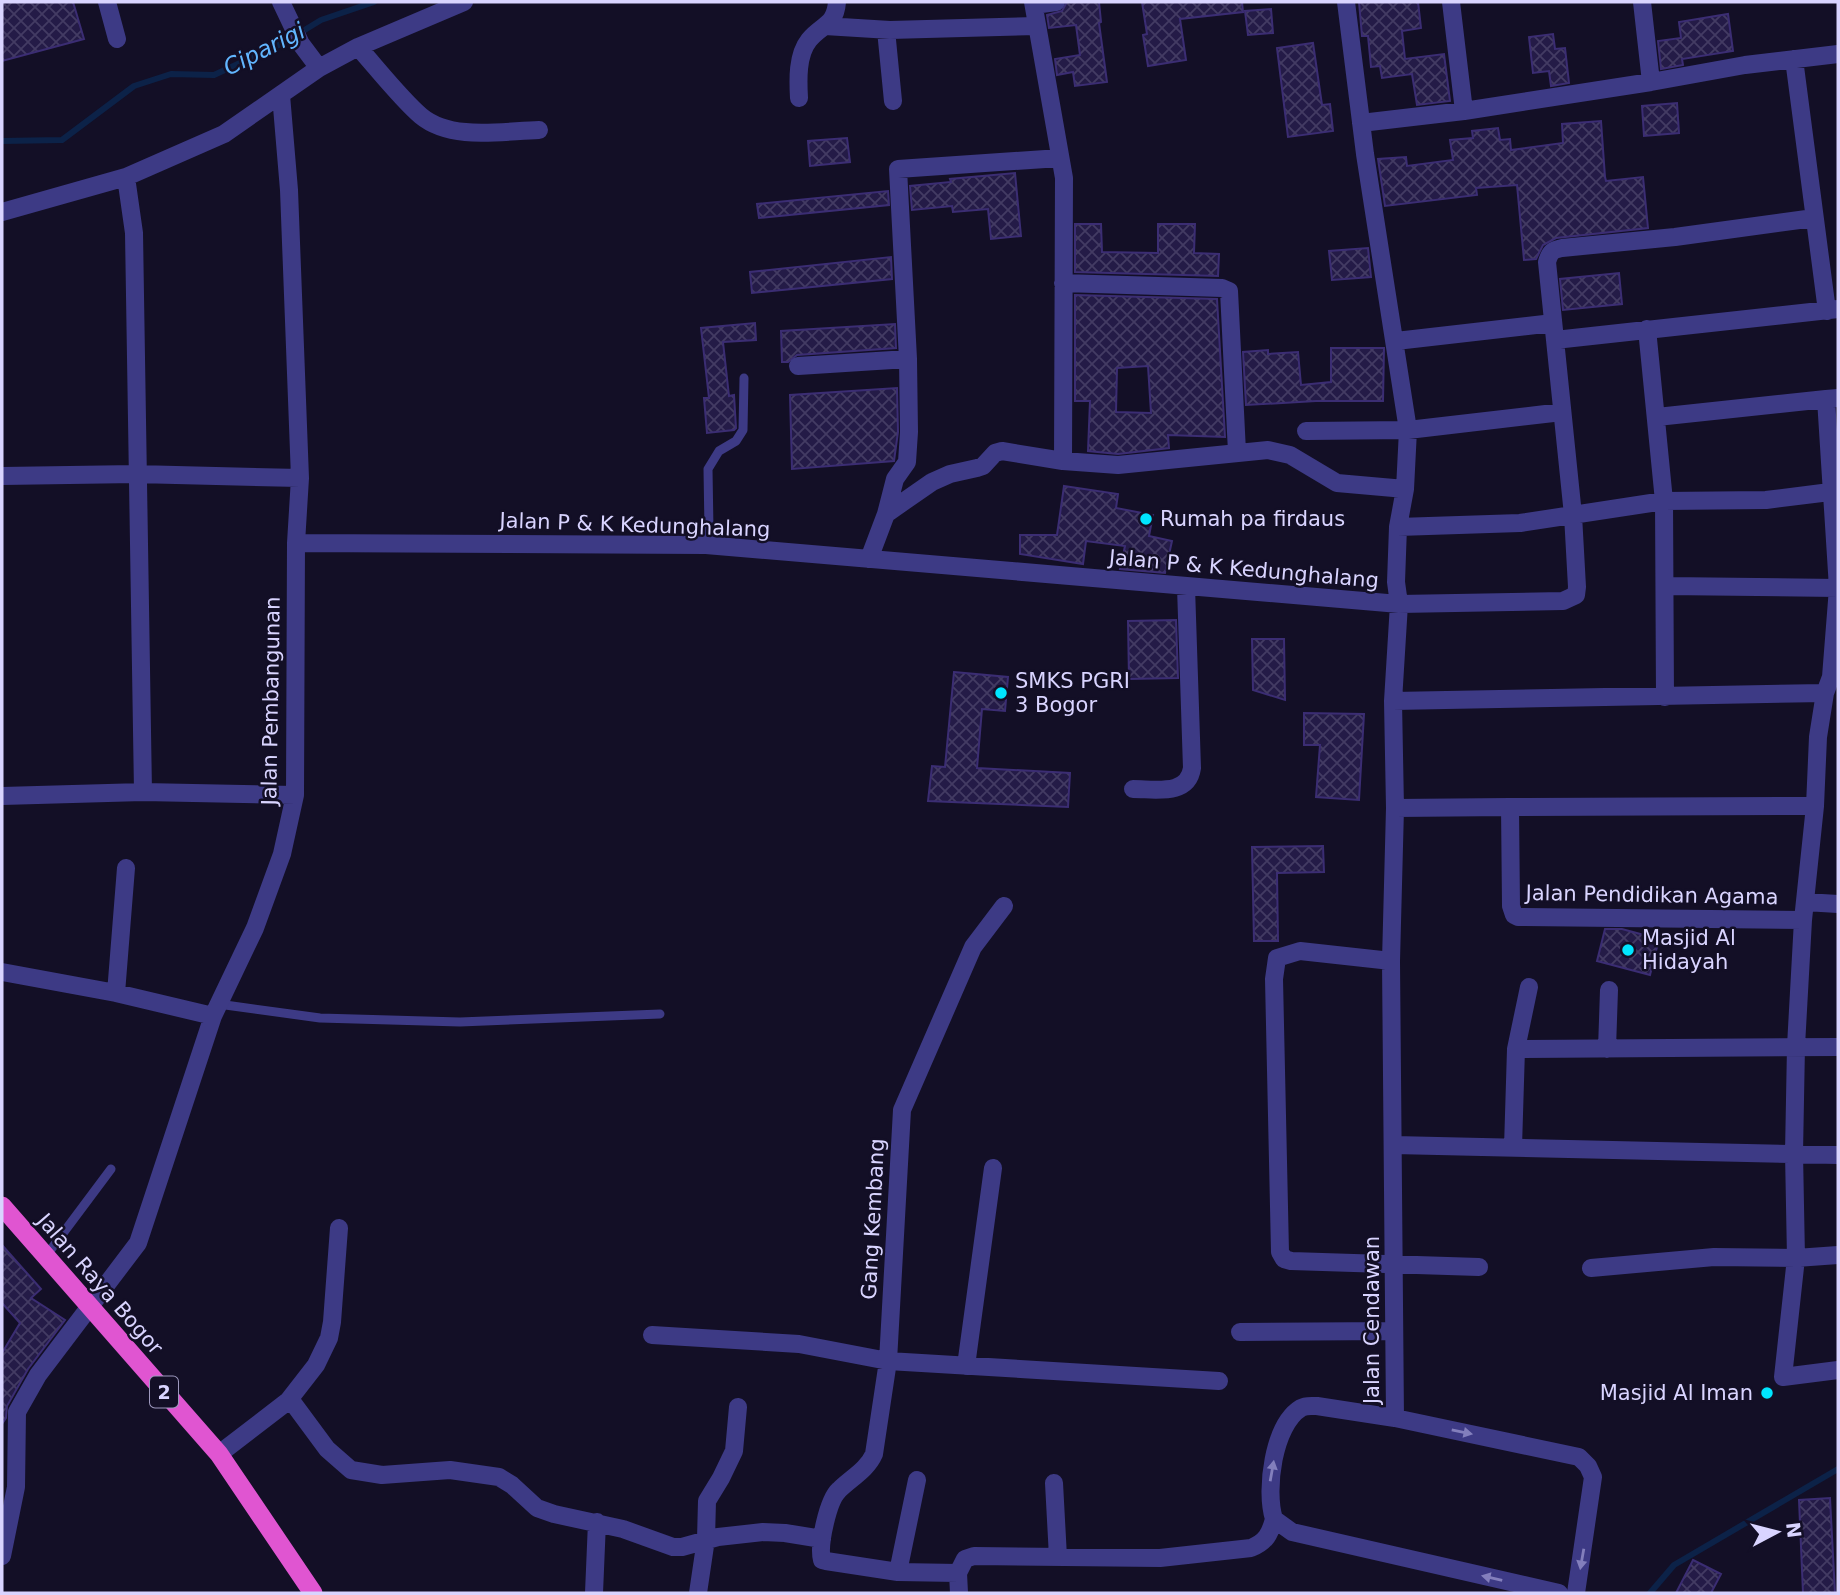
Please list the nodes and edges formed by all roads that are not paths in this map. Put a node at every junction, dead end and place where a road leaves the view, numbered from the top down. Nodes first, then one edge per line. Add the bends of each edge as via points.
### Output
1 (107, 2) edge
2 (281, 2) edge
3 (464, 2) edge
4 (837, 2) edge
5 (1056, 2) edge
6 (1346, 2) edge
7 (1451, 2) edge
8 (1642, 2) edge
9 (1034, 3) edge
10 (825, 26) junction
11 (1037, 26) junction
12 (886, 30) junction
13 (117, 39) dead end
14 (358, 47) junction
15 (1838, 54) edge
16 (1794, 59) junction
17 (319, 68) junction
18 (1651, 82) junction
19 (281, 95) junction
20 (799, 98) dead end
21 (893, 101) dead end
22 (1464, 111) junction
23 (1361, 123) junction
24 (538, 130) dead end
25 (1060, 158) junction
26 (126, 177) junction
27 (2, 212) edge
28 (1815, 218) junction
29 (1063, 283) junction
30 (1833, 310) edge
31 (1647, 329) junction
32 (1554, 332) junction
33 (1395, 341) junction
34 (908, 359) junction
35 (798, 366) dead end
36 (744, 378) dead end
37 (1832, 399) edge
38 (1562, 412) junction
39 (1657, 416) junction
40 (1408, 430) junction
41 (1306, 431) dead end
42 (1237, 452) junction
43 (1063, 461) junction
44 (136, 474) junction
45 (2, 476) edge
46 (300, 478) junction
47 (1405, 489) junction
48 (1836, 491) edge
49 (1664, 501) junction
50 (886, 514) junction
51 (1573, 515) junction
52 (1398, 527) junction
53 (296, 543) junction
54 (706, 545) junction
55 (869, 559) junction
56 (1666, 586) junction
57 (1185, 587) junction
58 (1838, 588) edge
59 (1399, 604) junction
60 (1832, 682) edge
61 (1665, 697) junction
62 (1393, 701) junction
63 (1133, 789) dead end
64 (143, 792) junction
65 (295, 795) junction
66 (2, 796) edge
67 (1815, 806) junction
68 (1510, 807) junction
69 (1395, 808) junction
70 (126, 868) dead end
71 (1838, 904) edge
72 (1003, 906) dead end
73 (1804, 911) junction
74 (1391, 961) junction
75 (2, 972) edge
76 (1529, 988) dead end
77 (1609, 990) dead end
78 (116, 993) junction
79 (215, 1010) junction
80 (660, 1014) dead end
81 (1796, 1046) junction
82 (1838, 1047) edge
83 (1516, 1049) junction
84 (1607, 1049) junction
85 (1394, 1145) junction
86 (1514, 1147) junction
87 (1794, 1153) junction
88 (1838, 1156) edge
89 (111, 1168) dead end
90 (993, 1168) dead end
91 (2, 1206) edge
92 (339, 1228) dead end
93 (1838, 1255) edge
94 (46, 1256) junction
95 (1796, 1258) junction
96 (1395, 1263) junction
97 (1479, 1267) dead end
98 (1591, 1268) dead end
99 (89, 1307) junction
100 (1393, 1331) junction
101 (1240, 1332) dead end
102 (652, 1335) dead end
103 (888, 1361) junction
104 (966, 1366) junction
105 (1838, 1370) edge
106 (1219, 1381) dead end
107 (288, 1401) junction
108 (738, 1407) dead end
109 (1395, 1418) junction
110 (219, 1454) junction
111 (917, 1480) dead end
112 (1054, 1483) dead end
113 (1274, 1519) junction
114 (597, 1522) junction
115 (706, 1539) junction
116 (822, 1539) junction
117 (2, 1556) edge
118 (1058, 1557) junction
119 (898, 1572) junction
120 (958, 1573) junction
121 (313, 1593) edge
122 (594, 1593) edge
123 (698, 1593) edge
124 (959, 1593) edge
125 (1559, 1593) edge
126 (1576, 1593) edge

1 - 13 street
2 - 17 street via 301,44
3 - 14 street
4 - 10 street via 833,21
5 - 9 street
6 - 23 street, Jalan Cendawan
7 - 22 street
8 - 18 street
9 - 11 street
10 - 12 street
10 - 20 street via 803,51 797,79
11 - 12 street
11 - 25 street
12 - 21 street
14 - 17 street
14 - 24 street via 421,116 438,125 473,132
15 - 16 street
16 - 18 street
16 - 28 street
17 - 19 street
18 - 22 street
19 - 26 street via 224,134
19 - 46 street, Jalan Pembangunan
22 - 23 street
23 - 33 street, Jalan Cendawan
25 - 29 street via 1064,178
25 - 34 street via 898,169
26 - 27 street
26 - 44 street via 134,233
28 - 30 street
28 - 32 street, Jalan P & K Kedunghalang via 1553,250 1547,262
29 - 42 street via 1229,291
29 - 43 street
30 - 31 street
31 - 32 street
31 - 39 street
32 - 33 street
32 - 38 street, Jalan P & K Kedunghalang
33 - 40 street, Jalan Cendawan
34 - 35 street
34 - 50 street via 907,462 895,479
36 - 54 lane via 743,430 736,441 719,451 708,469
37 - 39 street
37 - 48 street
38 - 40 street
38 - 51 street, Jalan P & K Kedunghalang
39 - 49 street
40 - 41 street
40 - 47 street, Jalan Cendawan
42 - 43 street via 1118,465
42 - 47 street via 1282,452 1337,483
43 - 50 street via 998,451 977,468 932,482
44 - 45 street
44 - 46 street
44 - 64 street
46 - 53 street, Jalan Pembangunan
47 - 52 street, Jalan Cendawan
48 - 49 street via 1766,500
48 - 58 street
49 - 51 street
49 - 56 street
50 - 55 street
51 - 52 street via 1520,523
51 - 59 street, Jalan P & K Kedunghalang via 1577,587 1573,597 1563,601
52 - 59 street, Jalan Cendawan
53 - 54 street, Jalan P & K Kedunghalang
53 - 65 street, Jalan Pembangunan
54 - 55 street, Jalan P & K Kedunghalang
55 - 57 street, Jalan P & K Kedunghalang
56 - 58 street
56 - 61 street
57 - 59 street, Jalan P & K Kedunghalang
57 - 63 street via 1191,778 1178,788
58 - 60 street
59 - 62 street, Jalan Cendawan
60 - 61 street
60 - 67 street via 1818,737
61 - 62 street
62 - 69 street, Jalan Cendawan
64 - 65 street
64 - 66 street
65 - 79 street, Jalan Pembangunan via 277,867
67 - 68 street
67 - 73 street
68 - 69 street
68 - 73 street, Jalan Pendidikan Agama via 1514,915
69 - 74 street, Jalan Cendawan
70 - 78 street
71 - 73 street
72 - 103 street, Gang Kembang via 973,947 902,1110
73 - 81 street
74 - 85 street, Jalan Cendawan
74 - 96 street via 1292,952 1277,958 1274,979 1280,1252 1283,1259 1291,1261
75 - 78 street
76 - 83 street
77 - 84 street
78 - 79 street
79 - 80 lane via 460,1022
79 - 99 street, Jalan Pembangunan via 138,1243
81 - 82 street
81 - 84 street
81 - 87 street
83 - 84 street
83 - 86 street
85 - 86 street
85 - 96 street, Jalan Cendawan
86 - 87 street
87 - 88 street
87 - 95 street
89 - 94 lane
90 - 104 street
91 - 94 highway, Jalan Raya Bogor / 2
92 - 107 street via 329,1338 316,1365
93 - 95 street
94 - 99 highway, Jalan Raya Bogor / 2
95 - 98 street via 1714,1257
95 - 105 street via 1783,1377
96 - 97 street
96 - 100 street, Jalan Cendawan
99 - 110 highway, Jalan Raya Bogor / 2
99 - 117 street, Jalan Pembangunan via 38,1375 17,1412 17,1474
100 - 101 street
100 - 109 street, Jalan Cendawan
102 - 103 street via 799,1344
103 - 104 street
103 - 116 street, Gang Kembang via 874,1454 870,1463 837,1491
104 - 106 street
107 - 110 street
107 - 114 street via 327,1449 351,1470 382,1475 450,1470 499,1477 537,1507
108 - 115 street via 734,1451 707,1501
113 -> 109 street, Jalan Cendawan via 1270,1486 1276,1455 1284,1427 1300,1408 1317,1406
109 -> 126 street via 1578,1457 1588,1466 1592,1494
110 - 121 highway, Jalan Raya Bogor / 2
111 - 119 street
112 - 118 street
113 - 118 street via 1262,1544 1251,1548 1160,1558
125 -> 113 street via 1300,1535
114 - 115 street via 673,1547
114 - 122 street
115 - 116 street via 763,1532
115 - 123 street
116 - 119 street via 822,1560
118 - 120 street via 974,1556 965,1559
119 - 120 street
120 - 124 street

